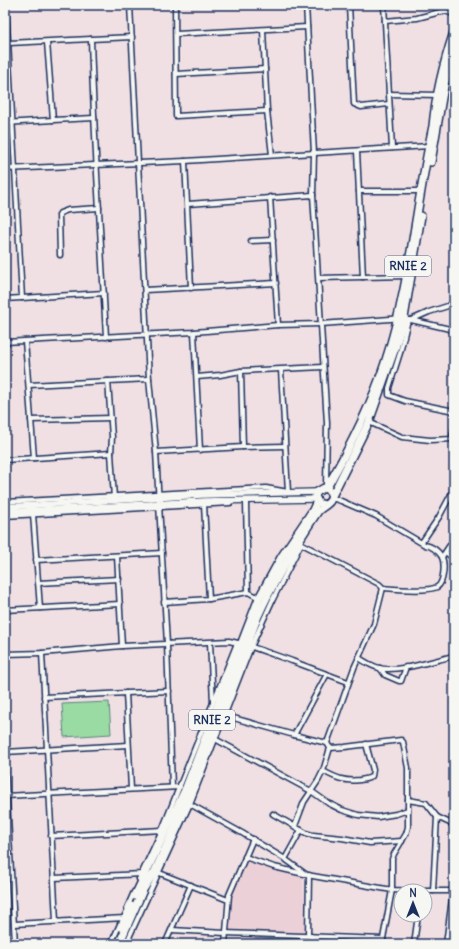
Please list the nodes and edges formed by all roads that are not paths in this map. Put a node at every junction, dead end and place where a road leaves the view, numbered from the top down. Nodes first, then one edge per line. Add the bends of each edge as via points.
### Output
1 (6, 5) edge
2 (130, 5) edge
3 (175, 5) edge
4 (306, 5) edge
5 (349, 5) edge
6 (384, 5) edge
7 (454, 14) edge
8 (385, 21) junction
9 (307, 27) junction
10 (263, 30) junction
11 (454, 32) edge
12 (176, 34) junction
13 (132, 38) junction
14 (91, 39) junction
15 (47, 42) junction
16 (8, 43) junction
17 (454, 50) edge
18 (265, 69) junction
19 (176, 74) junction
20 (389, 94) junction
21 (438, 95) junction
22 (389, 104) junction
23 (267, 111) junction
24 (94, 118) junction
25 (53, 120) junction
26 (5, 123) edge
27 (13, 123) junction
28 (429, 146) junction
29 (392, 148) junction
30 (357, 150) junction
31 (314, 153) junction
32 (272, 155) junction
33 (185, 161) junction
34 (138, 163) junction
35 (96, 165) junction
36 (15, 168) junction
37 (5, 169) edge
38 (359, 191) junction
39 (421, 191) junction
40 (313, 195) junction
41 (270, 197) junction
42 (188, 204) junction
43 (99, 208) junction
44 (273, 240) junction
45 (251, 241) dead end
46 (60, 255) dead end
47 (406, 276) junction
48 (363, 277) junction
49 (319, 278) junction
50 (276, 283) junction
51 (191, 288) junction
52 (145, 290) junction
53 (104, 293) junction
54 (22, 298) junction
55 (5, 299) edge
56 (454, 304) edge
57 (405, 319) junction
58 (321, 324) junction
59 (278, 325) junction
60 (454, 330) edge
61 (194, 332) junction
62 (147, 334) junction
63 (106, 337) junction
64 (25, 341) junction
65 (5, 342) edge
66 (322, 367) junction
67 (281, 370) junction
68 (241, 371) junction
69 (197, 377) junction
70 (150, 379) junction
71 (108, 381) junction
72 (29, 385) junction
73 (454, 411) edge
74 (111, 418) junction
75 (31, 420) junction
76 (368, 422) junction
77 (454, 428) edge
78 (453, 438) edge
79 (285, 446) junction
80 (244, 447) junction
81 (200, 450) junction
82 (156, 452) junction
83 (111, 453) junction
84 (34, 458) junction
85 (5, 460) edge
86 (326, 489) junction
87 (454, 489) edge
88 (288, 492) junction
89 (316, 497) junction
90 (332, 497) junction
91 (114, 498) junction
92 (288, 499) junction
93 (158, 500) junction
94 (5, 502) edge
95 (246, 503) junction
96 (204, 504) junction
97 (324, 505) junction
98 (5, 507) edge
99 (5, 512) edge
100 (33, 514) junction
101 (5, 516) edge
102 (454, 539) edge
103 (300, 541) junction
104 (422, 542) junction
105 (162, 552) junction
106 (446, 552) junction
107 (118, 556) junction
108 (454, 556) edge
109 (442, 557) junction
110 (36, 560) junction
111 (119, 579) junction
112 (38, 583) junction
113 (383, 588) junction
114 (248, 592) junction
115 (259, 598) junction
116 (209, 599) junction
117 (164, 602) junction
118 (120, 604) junction
119 (40, 608) junction
120 (5, 610) edge
121 (210, 643) junction
122 (168, 644) junction
123 (244, 644) junction
124 (122, 646) junction
125 (42, 653) junction
126 (5, 654) edge
127 (454, 656) edge
128 (359, 658) junction
129 (406, 667) junction
130 (380, 668) junction
131 (327, 674) junction
132 (348, 682) junction
133 (169, 691) junction
134 (126, 693) junction
135 (44, 697) junction
136 (213, 705) junction
137 (223, 715) junction
138 (294, 735) junction
139 (216, 739) junction
140 (327, 743) junction
141 (366, 744) junction
142 (128, 745) junction
143 (330, 748) junction
144 (47, 750) junction
145 (5, 752) edge
146 (5, 763) edge
147 (323, 770) junction
148 (172, 787) junction
149 (182, 788) junction
150 (130, 789) junction
151 (311, 791) junction
152 (49, 794) junction
153 (6, 796) edge
154 (408, 800) junction
155 (188, 803) junction
156 (408, 810) junction
157 (273, 814) dead end
158 (437, 817) junction
159 (454, 825) edge
160 (295, 826) junction
161 (162, 830) junction
162 (301, 830) junction
163 (51, 836) junction
164 (253, 840) junction
165 (402, 841) junction
166 (246, 857) junction
167 (286, 859) junction
168 (157, 872) junction
169 (144, 874) junction
170 (308, 875) junction
171 (54, 878) junction
172 (433, 883) edge
173 (191, 885) junction
174 (392, 890) junction
175 (433, 891) edge
176 (454, 891) edge
177 (228, 900) junction
178 (124, 917) junction
179 (56, 922) junction
180 (417, 923) edge
181 (14, 924) junction
182 (172, 930) junction
183 (225, 933) junction
184 (309, 936) junction
185 (383, 942) edge
186 (15, 944) edge
187 (111, 944) edge
188 (115, 944) edge
189 (119, 944) edge
190 (126, 944) edge
191 (166, 944) edge
192 (225, 944) edge
193 (313, 944) edge
194 (414, 944) edge
195 (446, 944) edge

1 - 16 street
2 - 13 street
3 - 12 street
4 - 9 street
5 - 22 street via 354,104
6 - 8 street
7 - 8 street via 444,11 418,18
8 - 20 street
9 - 10 street
9 - 31 street
10 - 12 street
10 - 18 street
11 - 21 highway, RNIE 2 / RNIE 2
12 - 19 street
13 - 14 street
13 - 34 street
14 - 15 street
14 - 24 street
15 - 16 street
15 - 25 street
16 - 27 street
17 - 57 highway, RNIE 2 / RNIE 2 via 444,86
18 - 19 street
18 - 23 street
19 - 23 street via 176,116
20 - 21 street
20 - 22 street
21 - 28 highway, RNIE 2 / RNIE 2
22 - 29 street
23 - 32 street
24 - 25 street
24 - 35 street
25 - 27 street
26 - 27 street
27 - 36 street
28 - 29 street
28 - 39 highway, RNIE 2 / RNIE 2
29 - 30 street
30 - 31 street
30 - 38 street
31 - 32 street
31 - 40 street
32 - 33 street
33 - 34 street
33 - 42 street
34 - 35 street
34 - 52 street
35 - 36 street
35 - 43 street
36 - 37 street
36 - 54 street
38 - 39 street
38 - 48 street
39 - 47 highway, RNIE 2 / RNIE 2
40 - 41 street
40 - 49 street
41 - 42 street
41 - 44 street
42 - 51 street
43 - 46 street via 60,213
43 - 53 street
44 - 45 street
44 - 50 street
47 - 48 street
47 - 57 highway, RNIE 2 / RNIE 2
48 - 49 street
49 - 58 street
50 - 51 street
50 - 59 street
51 - 52 street
52 - 62 street
53 - 54 street
53 - 63 street
54 - 55 street
56 - 57 street
57 - 58 street
57 - 60 street
57 - 73 street via 400,353 389,394 405,401
57 - 76 highway, RNIE 2 / RNIE 2
57 - 86 highway, RNIE 2 / RNIE 2 via 346,454
58 - 59 street
58 - 66 street
59 - 61 street
61 - 62 street
61 - 69 street
62 - 63 street
62 - 70 street
63 - 64 street
64 - 65 street
64 - 72 street
66 - 67 street
66 - 86 street via 327,423
67 - 68 street
67 - 79 street
68 - 69 street
68 - 80 street
69 - 81 street
70 - 71 street
70 - 82 street
71 - 72 street
71 - 74 street
72 - 75 street
74 - 75 street
74 - 83 street
75 - 84 street
76 - 78 street via 402,437 430,440
76 - 90 highway, RNIE 2 / RNIE 2
77 - 78 street
79 - 80 street
79 - 88 street
80 - 81 street
81 - 82 street
82 - 93 street
83 - 84 street
83 - 91 street
84 - 85 street
86 - 89 highway via 321,489
86 - 90 highway
87 - 104 street
88 - 89 main road
88 - 93 main road
89 - 92 main road
89 - 97 highway via 320,504
89 - 115 highway, RNIE 2 / RNIE 2 via 313,510 282,556
90 - 97 highway, RNIE 2 / RNIE 2 via 328,504
90 - 104 street via 376,516
91 - 93 main road
91 - 94 street
91 - 98 main road
92 - 93 main road
92 - 95 street
93 - 96 street
93 - 99 main road
93 - 100 street
93 - 105 street
95 - 96 street
95 - 114 street
96 - 116 street
97 - 103 highway, RNIE 2 / RNIE 2
100 - 101 street
100 - 110 street
102 - 106 street
103 - 113 street
103 - 123 highway, RNIE 2 / RNIE 2 via 279,572
104 - 109 street via 433,547
105 - 107 street
105 - 117 street
106 - 108 street
106 - 109 street
107 - 110 street
107 - 111 street
109 - 113 street via 442,577 436,588
110 - 112 street
111 - 112 street
111 - 118 street
112 - 119 street
113 - 128 street via 378,615
114 - 115 street
114 - 116 street
115 - 123 highway, RNIE 2 / RNIE 2
116 - 117 street
117 - 122 street
118 - 119 street
118 - 124 street
119 - 120 street
121 - 122 street
121 - 123 street via 229,641
121 - 136 street
122 - 124 street
122 - 133 street
123 - 131 street
123 - 136 street
123 - 137 highway, RNIE 2 / RNIE 2
123 - 149 highway, RNIE 2 / RNIE 2
124 - 125 street
125 - 126 street
125 - 135 street
127 - 129 street
128 - 130 street
128 - 132 street
129 - 130 street
129 - 130 street via 401,681 385,675
131 - 132 street
131 - 138 street
132 - 140 street
133 - 134 street
133 - 148 street
134 - 135 street
134 - 142 street
135 - 144 street
136 - 149 street
137 - 138 street
137 - 139 street
137 - 155 highway, RNIE 2 / RNIE 2
138 - 140 street
139 - 151 street
139 - 155 street
140 - 143 street
141 - 143 street
141 - 147 street via 373,770 369,779 345,781
141 - 154 street via 403,741 408,768
142 - 144 street
142 - 150 street
143 - 147 street
144 - 145 street
144 - 152 street
146 - 153 street
147 - 151 street
148 - 149 street
148 - 150 street
149 - 161 street
149 - 169 highway, RNIE 2 / RNIE 2
150 - 152 street
151 - 156 street via 328,804 358,815 378,817
151 - 160 street
152 - 153 street
152 - 163 street
153 - 181 street
154 - 156 street
154 - 158 street via 426,803
155 - 164 street
155 - 168 highway, RNIE 2 / RNIE 2
156 - 165 street via 408,827
157 - 160 street
158 - 159 street
158 - 172 street
160 - 162 street
161 - 163 street
161 - 169 street
162 - 165 street via 313,835 370,844
162 - 167 street
163 - 171 street
164 - 166 street
164 - 167 street
165 - 174 street via 392,860
166 - 170 street
166 - 177 street
167 - 170 street
168 - 173 street
168 - 189 highway, RNIE 2 / RNIE 2 via 143,890
168 - 190 street
169 - 171 street
169 - 178 highway, RNIE 2 / RNIE 2
170 - 174 street
170 - 184 street
171 - 179 street
173 - 177 street
173 - 182 street
174 - 185 street
175 - 176 street
176 - 195 street
177 - 183 street
178 - 179 street
178 - 187 street
178 - 188 highway, RNIE 2 / RNIE 2
179 - 181 street
180 - 194 street
181 - 186 street
182 - 183 street
182 - 191 street
183 - 184 street
183 - 192 street
184 - 185 street
184 - 193 street

